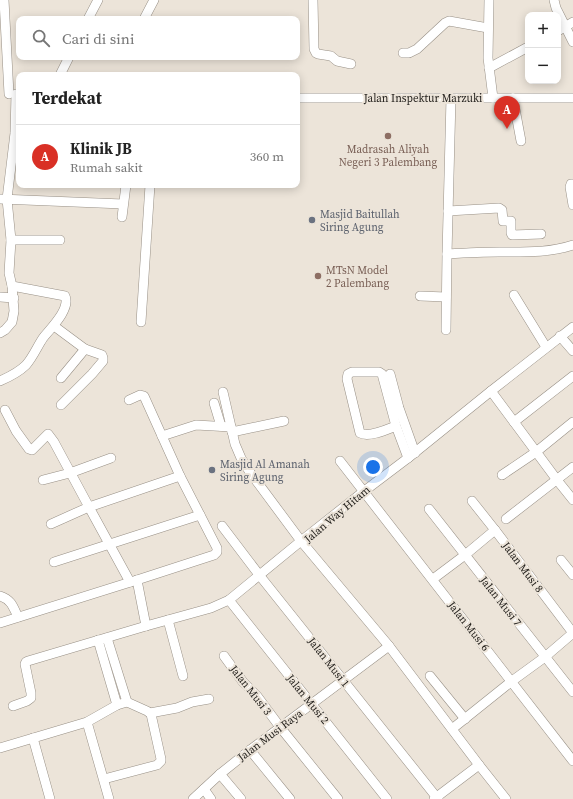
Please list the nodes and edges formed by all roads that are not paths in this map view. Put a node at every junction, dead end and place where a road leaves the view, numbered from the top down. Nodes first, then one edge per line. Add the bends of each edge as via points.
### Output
1 (98, 0) edge
2 (154, 0) edge
3 (313, 0) edge
4 (489, 0) edge
5 (554, 0) edge
6 (2, 4) edge
7 (90, 16) edge
8 (146, 16) edge
9 (566, 27) edge
10 (488, 28) junction
11 (573, 42) edge
12 (526, 48) edge
13 (403, 53) dead end
14 (68, 60) edge
15 (351, 64) dead end
16 (489, 68) junction
17 (62, 72) edge
18 (11, 94) edge
19 (300, 98) edge
20 (451, 98) junction
21 (493, 98) junction
22 (513, 98) junction
23 (573, 98) edge
24 (16, 126) edge
25 (521, 141) dead end
26 (16, 152) edge
27 (15, 172) edge
28 (573, 184) edge
29 (126, 188) edge
30 (150, 188) edge
31 (4, 199) edge
32 (123, 204) junction
33 (573, 205) edge
34 (448, 211) junction
35 (122, 218) dead end
36 (541, 234) dead end
37 (11, 240) junction
38 (60, 240) dead end
39 (573, 245) edge
40 (447, 254) junction
41 (12, 286) junction
42 (514, 295) dead end
43 (420, 296) dead end
44 (0, 297) edge
45 (446, 297) junction
46 (14, 298) junction
47 (141, 322) dead end
48 (54, 326) junction
49 (573, 327) edge
50 (446, 330) dead end
51 (0, 333) edge
52 (560, 336) junction
53 (546, 347) junction
54 (85, 349) junction
55 (573, 351) edge
56 (390, 374) dead end
57 (573, 376) edge
58 (61, 378) dead end
59 (0, 381) edge
60 (491, 390) junction
61 (223, 392) dead end
62 (129, 400) dead end
63 (214, 403) dead end
64 (61, 405) dead end
65 (5, 410) dead end
66 (284, 421) dead end
67 (514, 422) junction
68 (573, 422) edge
69 (221, 426) junction
70 (396, 426) junction
71 (231, 430) junction
72 (162, 436) junction
73 (536, 452) junction
74 (411, 455) junction
75 (111, 458) dead end
76 (340, 461) dead end
77 (573, 467) edge
78 (70, 473) junction
79 (502, 475) dead end
80 (180, 476) junction
81 (43, 480) dead end
82 (557, 480) junction
83 (363, 492) junction
84 (573, 500) edge
85 (472, 501) dead end
86 (90, 507) junction
87 (429, 509) dead end
88 (200, 514) junction
89 (506, 519) dead end
90 (50, 524) dead end
91 (222, 526) dead end
92 (495, 530) junction
93 (301, 541) junction
94 (109, 544) junction
95 (465, 555) junction
96 (561, 560) dead end
97 (54, 562) dead end
98 (259, 575) junction
99 (573, 575) edge
100 (432, 579) junction
101 (134, 581) junction
102 (0, 596) edge
103 (229, 600) junction
104 (18, 618) junction
105 (168, 620) junction
106 (0, 623) edge
107 (146, 626) junction
108 (573, 633) edge
109 (107, 638) junction
110 (98, 640) junction
111 (388, 646) junction
112 (224, 656) dead end
113 (545, 657) junction
114 (119, 675) junction
115 (183, 676) dead end
116 (430, 676) dead end
117 (109, 678) junction
118 (343, 680) junction
119 (512, 681) junction
120 (573, 692) edge
121 (209, 699) dead end
122 (127, 702) junction
123 (312, 704) junction
124 (117, 705) junction
125 (13, 706) dead end
126 (150, 713) junction
127 (465, 719) junction
128 (87, 722) junction
129 (280, 727) junction
130 (452, 729) junction
131 (34, 738) junction
132 (0, 748) edge
133 (250, 750) junction
134 (573, 761) edge
135 (479, 765) junction
136 (220, 774) junction
137 (104, 779) junction
138 (204, 789) junction
139 (436, 798) edge
140 (50, 799) edge
141 (109, 799) edge
142 (193, 799) edge
143 (211, 799) edge
144 (241, 799) edge
145 (290, 799) edge
146 (338, 799) edge
147 (387, 799) edge
148 (506, 799) edge

1 - 7 street
2 - 8 street
3 - 15 street via 315,51
4 - 10 street
5 - 9 street
6 - 18 street
9 - 11 street
10 - 13 street via 449,21 417,49
10 - 16 street
12 - 16 street
14 - 17 street
16 - 21 street
18 - 24 street
19 - 20 street, Jalan Inspektur Marzuki
20 - 21 street, Jalan Inspektur Marzuki
20 - 34 street
21 - 22 street, Jalan Inspektur Marzuki
22 - 23 street, Jalan Inspektur Marzuki
22 - 25 street
26 - 27 street
27 - 31 street
28 - 33 street via 570,187
29 - 32 street
30 - 47 street
31 - 32 street
31 - 37 street
32 - 35 street
34 - 36 street via 499,208 502,210 503,221 511,221 512,235
34 - 40 street
37 - 38 street
37 - 41 street via 9,273
39 - 40 street via 538,252
40 - 45 street
41 - 46 street
41 - 48 street via 65,296 66,302
42 - 53 street
43 - 45 street
44 - 46 street
45 - 50 street
46 - 51 street via 12,322
48 - 54 street
48 - 59 street via 26,365
49 - 52 street, Jalan Way Hitam
52 - 53 street, Jalan Way Hitam
52 - 55 street
53 - 60 street, Jalan Way Hitam
54 - 58 street
54 - 64 street via 102,354 103,361
56 - 74 street
57 - 67 street
60 - 67 street
60 - 74 street, Jalan Way Hitam
61 - 71 street
62 - 72 street via 144,396
63 - 69 street
65 - 78 street via 16,431 30,449 32,450 48,434
66 - 71 street
67 - 73 street
68 - 73 street
69 - 71 street
69 - 72 street via 196,425
70 - 70 street via 382,432 365,435 360,433 348,374 382,374
70 - 74 street
71 - 93 street via 234,444 249,471
72 - 80 street
73 - 79 street
73 - 82 street
74 - 83 street, Jalan Way Hitam
75 - 78 street
76 - 83 street, Jalan Musi 6
77 - 82 street
78 - 81 street
78 - 86 street
80 - 86 street
80 - 88 street
82 - 84 street
82 - 89 street
83 - 93 street, Jalan Way Hitam
83 - 100 street, Jalan Musi 6
85 - 92 street, Jalan Musi 8
86 - 90 street
86 - 94 street
87 - 95 street, Jalan Musi 7
88 - 94 street
88 - 101 street via 217,552
91 - 98 street, Jalan Musi 1
92 - 95 street
92 - 108 street, Jalan Musi 8
93 - 98 street
93 - 111 street, Jalan Way Hitam
94 - 97 street
94 - 101 street
95 - 100 street
95 - 113 street, Jalan Musi 7
96 - 99 street
98 - 103 street
98 - 118 street, Jalan Musi 1
100 - 119 street, Jalan Musi 6
101 - 104 street
101 - 107 street
102 - 104 street via 11,602
103 - 105 street
103 - 123 street, Jalan Musi 2
104 - 106 street
105 - 107 street
105 - 115 street
107 - 109 street
108 - 113 street
109 - 110 street
109 - 114 street
110 - 117 street
110 - 125 street via 26,661 31,698
111 - 118 street, Jalan Musi Raya
111 - 130 street, Jalan Way Hitam
112 - 129 street, Jalan Musi 3
113 - 119 street
113 - 120 street, Jalan Musi 7
114 - 117 street
114 - 122 street
116 - 127 street
117 - 124 street
118 - 123 street, Jalan Musi Raya
118 - 139 street, Jalan Musi 1
119 - 127 street
119 - 134 street, Jalan Musi 6
121 - 126 street
122 - 124 street
122 - 126 street
123 - 129 street, Jalan Musi Raya
123 - 147 street, Jalan Musi 2
124 - 128 street
126 - 137 street via 161,761 157,765
127 - 130 street
128 - 131 street
128 - 137 street
129 - 133 street, Jalan Musi Raya
129 - 146 street, Jalan Musi 3
130 - 135 street, Jalan Way Hitam
131 - 132 street
131 - 140 street
133 - 136 street, Jalan Musi Raya
133 - 145 street
135 - 139 street
135 - 148 street, Jalan Way Hitam
136 - 138 street, Jalan Musi Raya
136 - 144 street
137 - 141 street
138 - 142 street, Jalan Musi Raya
138 - 143 street

